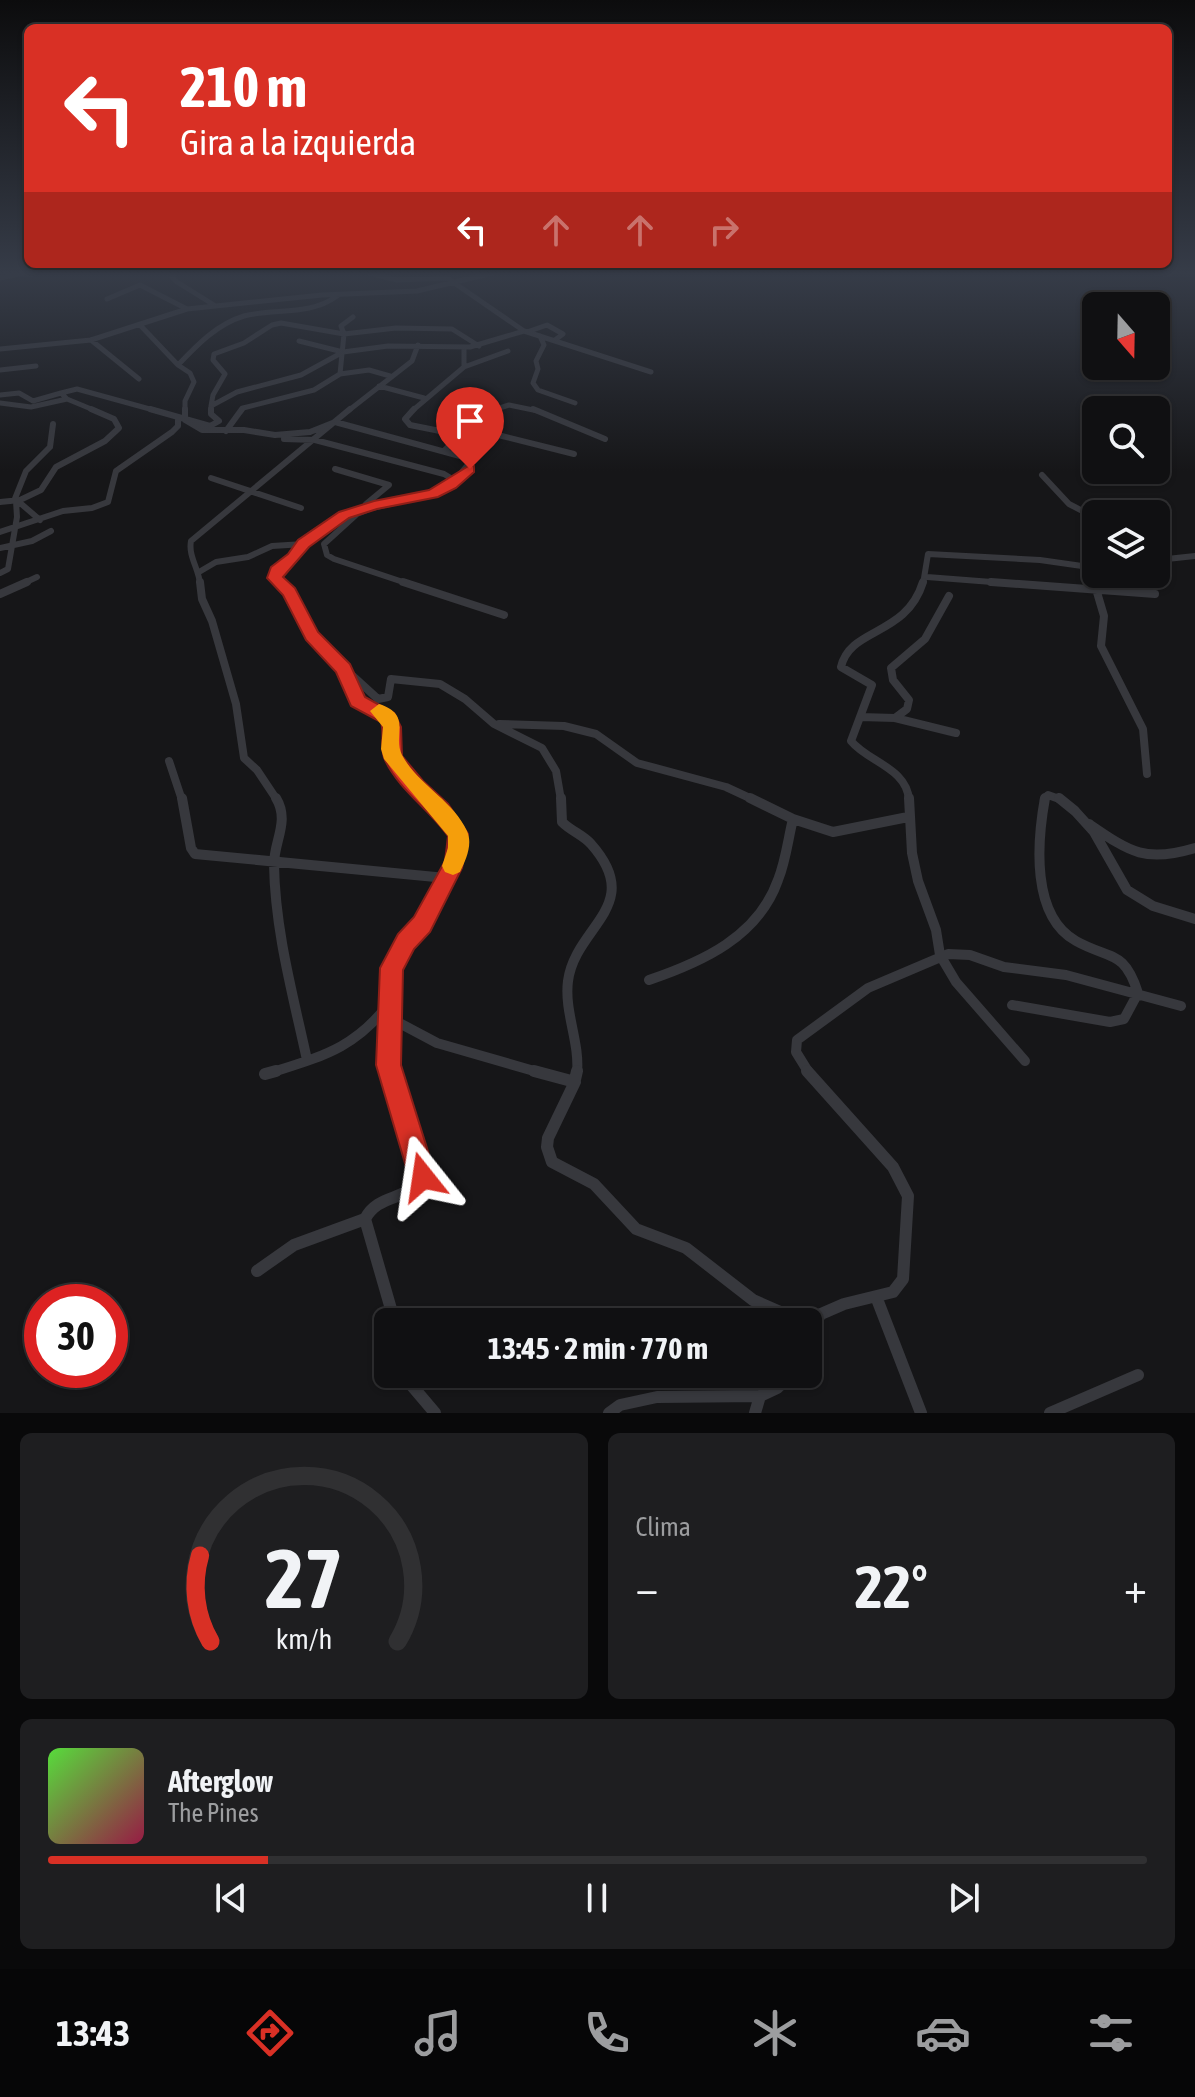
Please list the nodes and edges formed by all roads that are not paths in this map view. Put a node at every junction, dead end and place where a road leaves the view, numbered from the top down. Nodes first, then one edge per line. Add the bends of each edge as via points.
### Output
1 (94, 339) edge
2 (153, 339) edge
3 (206, 339) edge
4 (251, 339) edge
5 (344, 339) edge
6 (469, 339) edge
7 (503, 339) edge
8 (541, 339) edge
9 (551, 339) edge
10 (91, 340) junction
11 (555, 340) joint
12 (299, 341) dead end
13 (418, 345) junction
14 (479, 346) junction
15 (464, 347) junction
16 (0, 349) edge
17 (508, 351) dead end
18 (343, 352) junction
19 (178, 365) junction
20 (36, 366) dead end
21 (464, 367) junction
22 (0, 370) edge
23 (651, 372) dead end
24 (340, 374) junction
25 (390, 376) junction
26 (139, 379) dead end
27 (379, 386) junction
28 (0, 395) edge
29 (64, 396) junction
30 (424, 398) junction
31 (0, 403) edge
32 (575, 403) dead end
33 (211, 406) junction
34 (182, 419) junction
35 (335, 422) junction
36 (53, 424) dead end
37 (226, 431) junction
38 (261, 434) junction
39 (460, 435) junction
40 (605, 439) dead end
41 (315, 440) junction
42 (444, 451) junction
43 (574, 454) dead end
44 (471, 459) junction
45 (335, 469) dead end
46 (1042, 475) dead end
47 (211, 478) dead end
48 (451, 485) junction
49 (250, 493) junction
50 (16, 501) junction
51 (0, 502) edge
52 (301, 508) dead end
53 (357, 511) junction
54 (1082, 511) edge
55 (40, 520) junction
56 (16, 529) junction
57 (51, 531) dead end
58 (0, 532) edge
59 (304, 544) junction
60 (9, 547) junction
61 (0, 548) edge
62 (1195, 556) edge
63 (1170, 559) edge
64 (1082, 566) edge
65 (199, 572) junction
66 (0, 573) edge
67 (37, 577) dead end
68 (927, 577) junction
69 (1096, 589) junction
70 (0, 594) edge
71 (1155, 594) dead end
72 (949, 596) dead end
73 (504, 615) dead end
74 (344, 668) junction
75 (860, 717) junction
76 (895, 718) junction
77 (494, 724) junction
78 (956, 733) dead end
79 (169, 761) dead end
80 (1147, 774) dead end
81 (908, 817) junction
82 (793, 819) junction
83 (1082, 819) junction
84 (1195, 848) edge
85 (274, 860) junction
86 (446, 878) junction
87 (1195, 919) edge
88 (940, 955) junction
89 (649, 980) dead end
90 (1138, 993) junction
91 (391, 1000) junction
92 (1012, 1005) dead end
93 (1181, 1006) dead end
94 (390, 1018) junction
95 (307, 1060) junction
96 (1025, 1061) dead end
97 (265, 1074) dead end
98 (575, 1082) junction
99 (365, 1219) junction
100 (257, 1271) dead end
101 (877, 1299) junction
102 (391, 1308) edge
103 (769, 1308) edge
104 (822, 1314) edge
105 (1138, 1375) dead end
106 (414, 1388) edge
107 (777, 1388) edge
108 (760, 1396) junction
109 (435, 1413) edge
110 (609, 1413) edge
111 (755, 1413) edge
112 (921, 1413) edge
113 (1050, 1413) edge

1 - 10 street
2 - 19 street
3 - 19 street
4 - 33 street via 214,354 225,374
5 - 18 street
6 - 14 street
7 - 14 street
8 - 32 street via 533,383 538,390
9 - 11 street
10 - 16 street
10 - 26 street
11 - 23 street
12 - 18 street
13 - 15 street
13 - 18 street
13 - 25 street via 412,361
14 - 15 street
15 - 21 street
17 - 21 street
18 - 24 street
18 - 33 street via 301,375 237,392
19 - 34 street via 194,382
20 - 22 street
21 - 30 street
24 - 25 street via 369,370
24 - 37 street via 314,390 243,408
25 - 27 street
27 - 30 street
27 - 35 street
28 - 29 street via 19,393 33,401
29 - 31 street via 31,407
29 - 34 street via 77,389
29 - 50 street via 114,419 119,428 56,467 41,490
30 - 39 street via 407,415 407,423
33 - 34 street via 217,424
34 - 37 street via 202,430
34 - 55 street via 172,432 116,471 108,502
35 - 38 street via 296,434
35 - 41 street
35 - 42 street
36 - 50 street via 55,436 45,456 25,472
37 - 38 street
38 - 41 street
39 - 40 street via 482,414 521,405
39 - 42 street
41 - 48 street via 444,474
41 - 49 street
42 - 44 street
43 - 44 street via 494,434
44 - 48 street via 470,469
45 - 53 street via 389,485
46 - 54 street
47 - 49 street
48 - 53 street
49 - 52 street
49 - 65 street via 191,541 189,550
50 - 51 street
50 - 55 street
50 - 56 street
53 - 59 street
53 - 73 street via 324,544 327,555
55 - 56 street
56 - 58 street
56 - 60 street
57 - 60 street
59 - 65 street via 272,546
59 - 74 street via 274,578 289,592 312,635
60 - 61 street
60 - 66 street via 8,569
62 - 63 street
64 - 68 street via 928,554
65 - 85 street via 202,599 236,704 244,758 280,805 283,824
67 - 70 street
68 - 69 street
68 - 75 street via 906,614 851,647 841,660 849,674 872,685
69 - 71 street
69 - 80 street via 1104,616 1101,646 1143,729
72 - 76 street via 927,636 892,666 893,680 909,700
74 - 77 street via 378,699 388,697 391,679 440,684
74 - 86 street via 358,701 388,718 394,759 458,834 455,862
75 - 76 street
75 - 81 street via 851,741 904,781 910,798
76 - 78 street
77 - 82 street via 564,726 596,734 637,763 726,787
77 - 98 street via 542,748 556,771 562,822 592,845 608,871 613,905 584,943 568,977
79 - 85 street via 195,854
81 - 82 street via 833,832
81 - 88 street via 918,881
82 - 89 street via 777,884 758,919 734,941 689,967
83 - 84 street via 1151,859
83 - 87 street via 1128,891
83 - 90 street via 1056,795 1044,799 1047,911 1074,940 1125,961
85 - 86 street
85 - 95 street via 278,923
86 - 91 street via 422,925 391,968
88 - 90 street via 970,955 1004,967
88 - 96 street via 956,982
88 - 101 street via 868,988 797,1040 803,1066 893,1167 908,1196 903,1279 893,1292
90 - 92 street via 1124,1019 1110,1022
90 - 93 street
91 - 94 street
91 - 95 street via 368,1032 349,1046
94 - 98 street via 437,1043
94 - 99 street via 388,1065 423,1177 402,1196 376,1204
95 - 97 street
98 - 103 street via 547,1141 553,1163 594,1184 631,1226 688,1249
99 - 100 street via 273,1255
99 - 102 street
101 - 104 street
101 - 112 street
105 - 113 street
106 - 109 street
107 - 108 street
108 - 110 street via 637,1398
108 - 111 street

